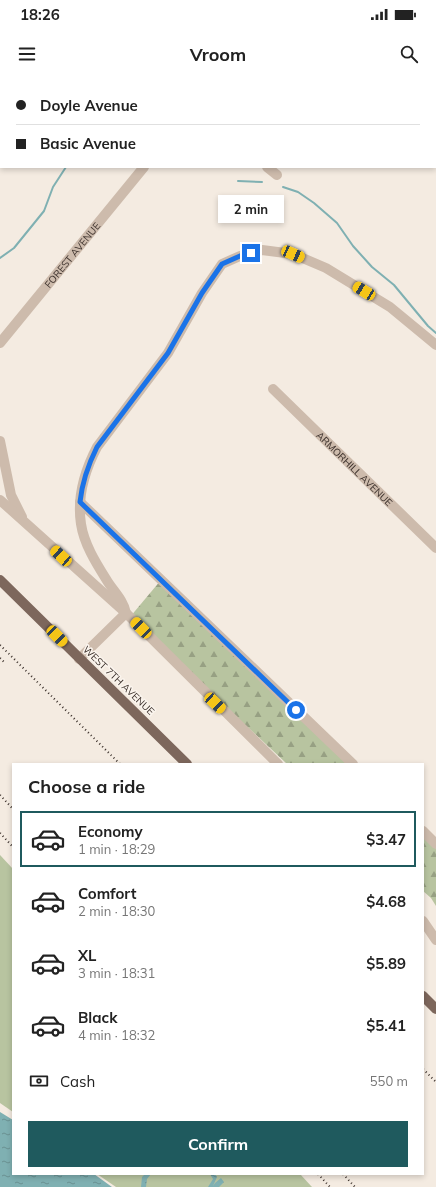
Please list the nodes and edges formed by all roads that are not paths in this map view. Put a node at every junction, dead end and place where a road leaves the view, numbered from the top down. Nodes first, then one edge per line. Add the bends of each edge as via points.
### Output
1 (143, 168) edge
2 (269, 168) edge
3 (277, 175) dead end
4 (0, 343) edge
5 (436, 345) edge
6 (273, 389) dead end
7 (0, 441) edge
8 (0, 500) edge
9 (80, 502) junction
10 (29, 527) junction
11 (436, 548) edge
12 (0, 580) edge
13 (126, 613) junction
14 (79, 659) junction
15 (186, 763) edge
16 (277, 763) edge
17 (352, 763) edge
18 (424, 833) edge
19 (436, 844) edge
20 (424, 922) edge
21 (436, 940) edge
22 (424, 997) edge
23 (436, 1009) edge

1 - 4 street, FOREST AVENUE
2 - 3 street
5 - 9 street via 390,307 326,268 293,254 262,250 240,256 222,264 202,293 168,353 97,447 85,476
6 - 11 street, ARMORHILL AVENUE
7 - 10 street via 11,495
8 - 10 street
9 - 13 street via 81,524 90,552 123,601
9 - 17 street
10 - 13 street
12 - 14 main road, WEST 7TH AVENUE
13 - 14 street
13 - 16 street
14 - 15 main road, WEST 7TH AVENUE
18 - 19 street
20 - 21 street
22 - 23 main road

